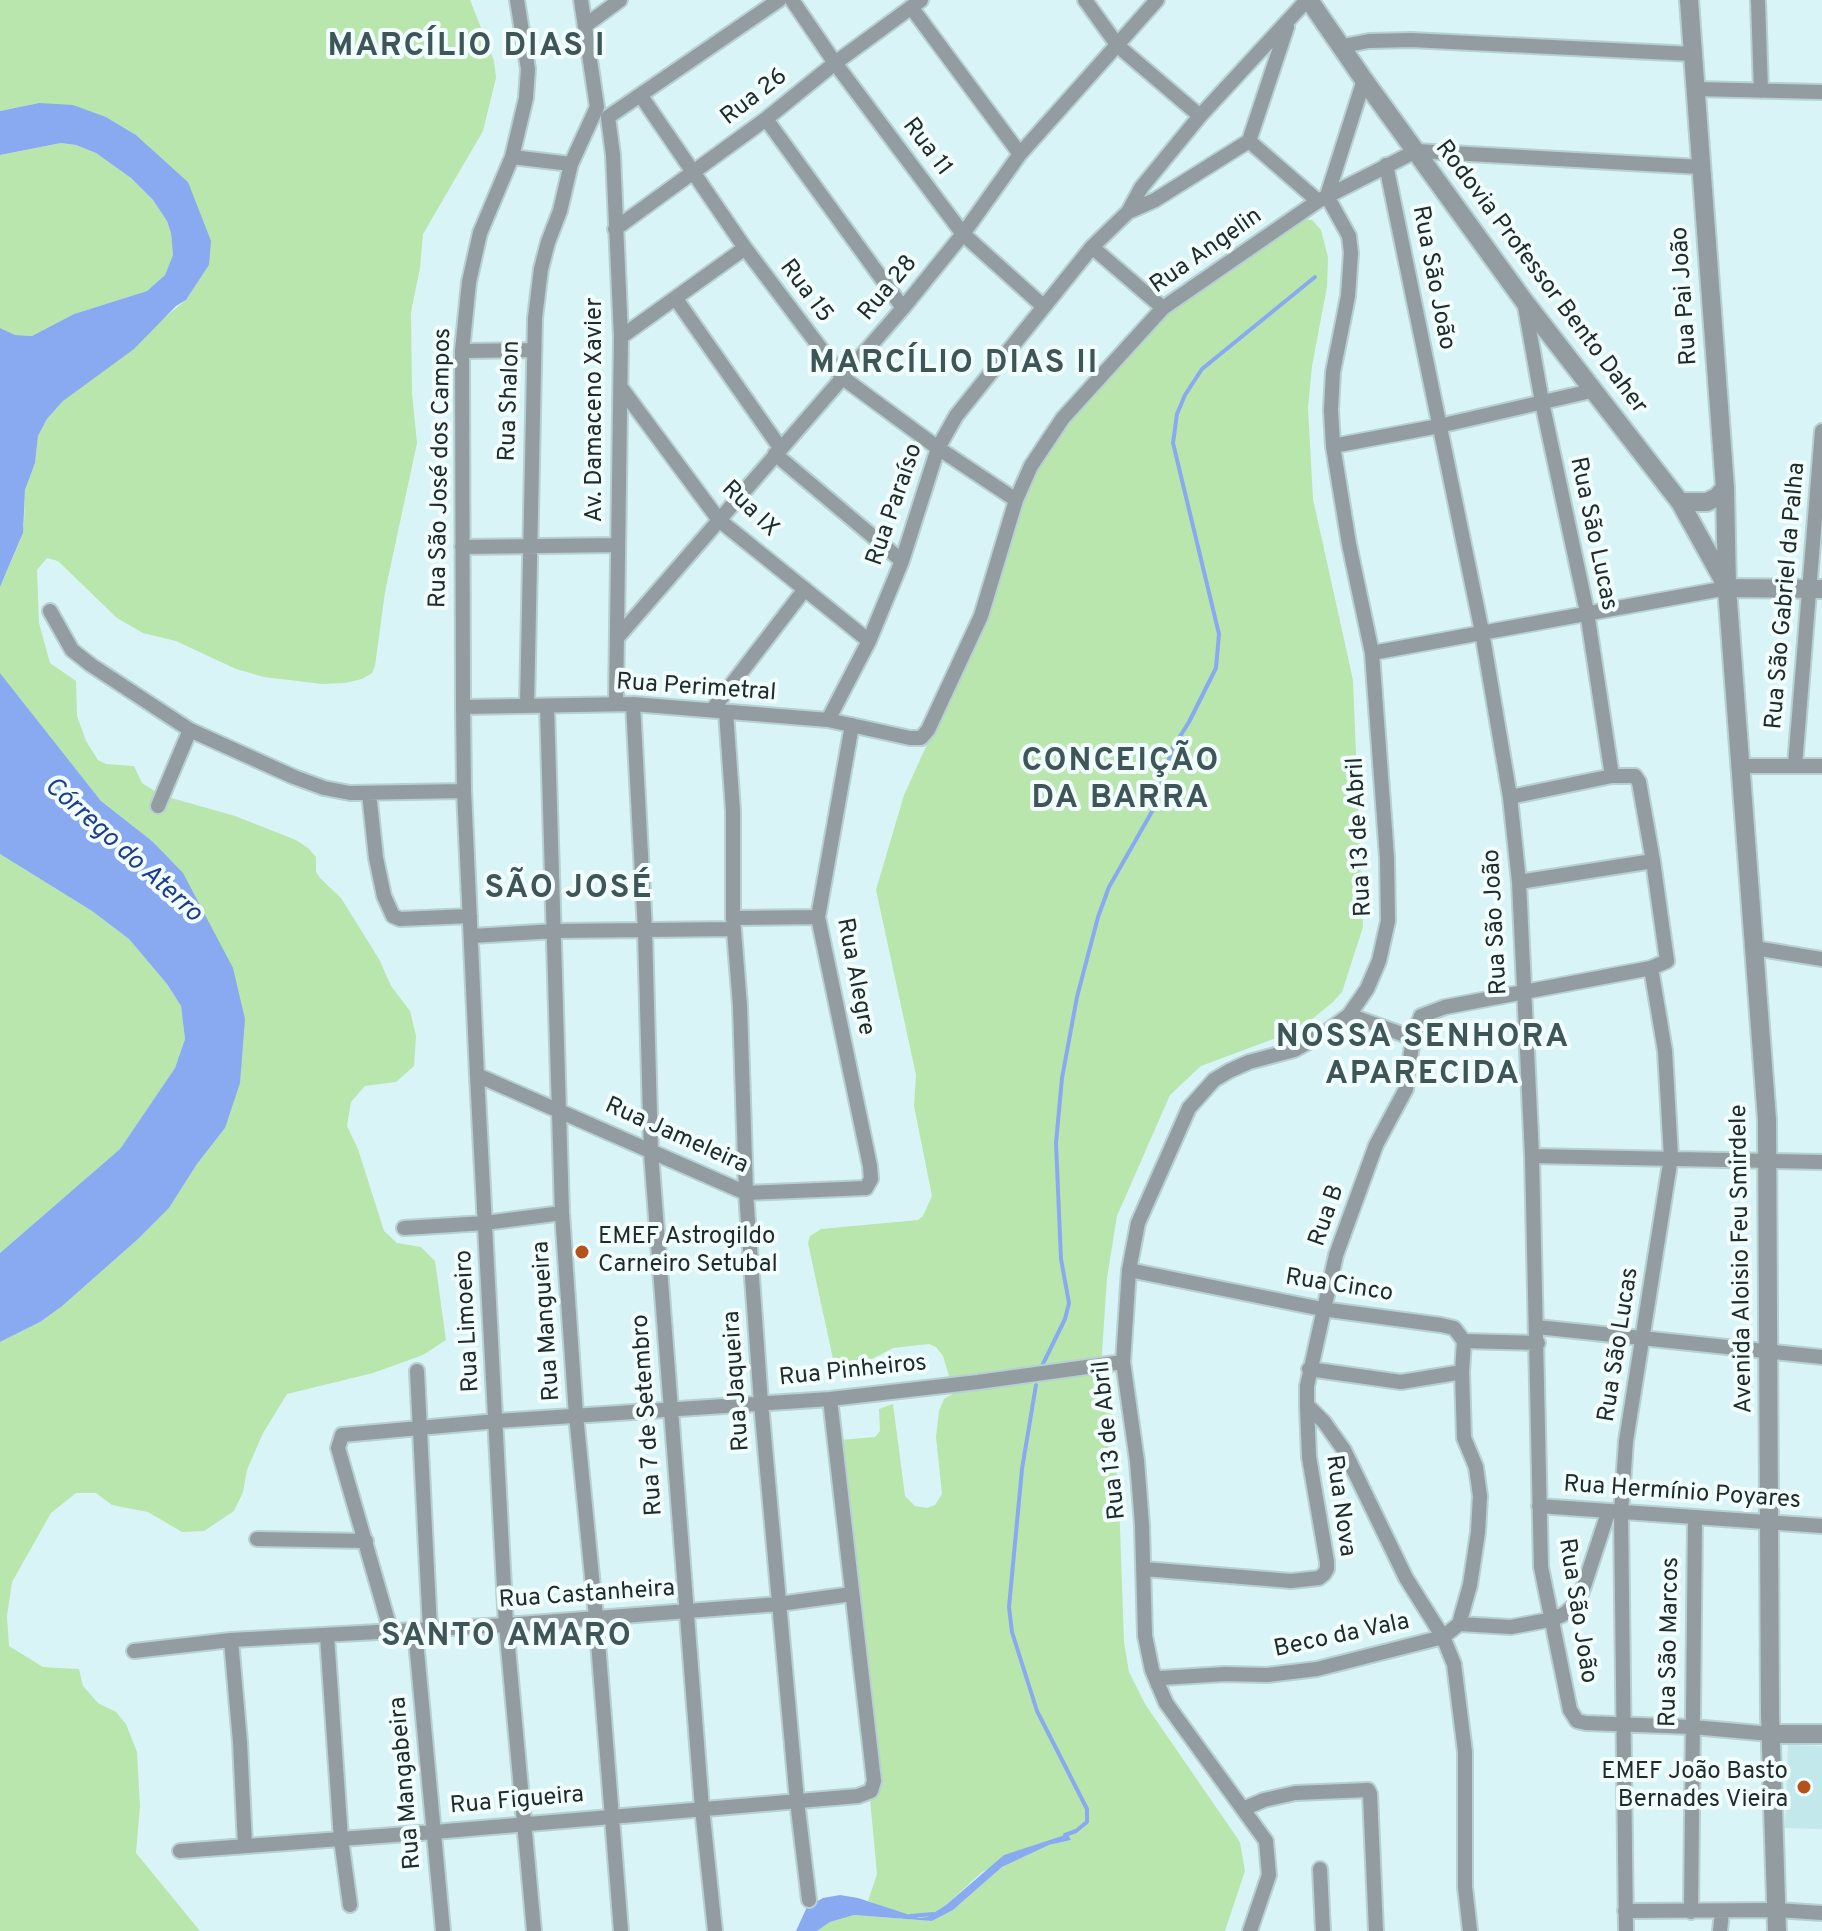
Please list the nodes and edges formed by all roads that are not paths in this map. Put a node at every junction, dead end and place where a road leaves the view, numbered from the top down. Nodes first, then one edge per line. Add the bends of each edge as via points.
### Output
1 (517, 0) edge
2 (581, 0) edge
3 (620, 0) edge
4 (779, 0) edge
5 (792, 0) edge
6 (1085, 0) edge
7 (1157, 0) edge
8 (1308, 0) edge
9 (1689, 0) edge
10 (1758, 0) edge
11 (916, 4) edge
12 (1288, 23) junction
13 (586, 25) junction
14 (1118, 46) junction
15 (1343, 46) junction
16 (1692, 54) junction
17 (835, 63) junction
18 (1364, 80) junction
19 (1695, 89) junction
20 (1761, 91) junction
21 (1822, 92) edge
22 (641, 96) junction
23 (603, 112) junction
24 (1200, 116) junction
25 (766, 119) junction
26 (1249, 141) junction
27 (1416, 151) junction
28 (1020, 154) junction
29 (512, 157) junction
30 (571, 164) junction
31 (1386, 165) junction
32 (1700, 167) junction
33 (691, 173) junction
34 (1323, 198) junction
35 (1128, 212) junction
36 (615, 229) junction
37 (963, 234) junction
38 (1092, 247) junction
39 (745, 248) junction
40 (676, 299) junction
41 (1524, 301) junction
42 (1043, 306) junction
43 (903, 308) junction
44 (1163, 308) junction
45 (621, 337) junction
46 (534, 350) junction
47 (462, 351) junction
48 (843, 378) junction
49 (622, 389) junction
50 (1591, 391) junction
51 (1542, 402) junction
52 (1439, 426) junction
53 (1822, 431) edge
54 (1333, 446) junction
55 (938, 448) junction
56 (778, 451) junction
57 (1725, 488) junction
58 (1016, 500) junction
59 (1680, 502) junction
60 (719, 520) junction
61 (618, 545) junction
62 (462, 547) junction
63 (529, 547) junction
64 (902, 561) junction
65 (1817, 587) edge
66 (1727, 588) junction
67 (805, 589) junction
68 (50, 611) dead end
69 (1587, 612) junction
70 (1482, 632) junction
71 (617, 638) junction
72 (869, 641) junction
73 (1372, 653) junction
74 (616, 703) junction
75 (633, 704) junction
76 (527, 706) junction
77 (547, 706) junction
78 (463, 707) junction
79 (719, 711) junction
80 (828, 720) junction
81 (852, 725) junction
82 (190, 730) junction
83 (924, 736) joint
84 (1795, 765) junction
85 (1741, 766) junction
86 (1822, 766) edge
87 (1612, 776) junction
88 (464, 791) junction
89 (369, 793) junction
90 (1510, 797) junction
91 (158, 806) dead end
92 (1653, 861) junction
93 (1519, 882) junction
94 (470, 916) junction
95 (818, 917) junction
96 (734, 923) junction
97 (555, 931) junction
98 (645, 931) junction
99 (472, 936) junction
100 (1755, 948) junction
101 (1822, 959) edge
102 (1651, 968) junction
103 (1523, 992) junction
104 (1349, 1015) junction
105 (1413, 1038) junction
106 (477, 1075) junction
107 (560, 1109) junction
108 (651, 1153) junction
109 (1532, 1156) junction
110 (1671, 1157) junction
111 (1768, 1160) junction
112 (1822, 1162) edge
113 (866, 1188) joint
114 (746, 1193) junction
115 (562, 1213) junction
116 (485, 1223) junction
117 (404, 1228) dead end
118 (1129, 1270) junction
119 (1322, 1309) junction
120 (1537, 1327) junction
121 (1641, 1339) junction
122 (1464, 1341) junction
123 (1538, 1343) junction
124 (1768, 1350) junction
125 (1822, 1357) edge
126 (1123, 1362) junction
127 (1309, 1369) junction
128 (417, 1371) dead end
129 (1462, 1372) junction
130 (830, 1399) junction
131 (761, 1403) junction
132 (1307, 1405) junction
133 (671, 1411) junction
134 (576, 1415) junction
135 (497, 1421) junction
136 (421, 1427) junction
137 (1539, 1506) junction
138 (1615, 1513) junction
139 (1695, 1518) junction
140 (1771, 1521) junction
141 (1822, 1526) edge
142 (257, 1539) dead end
143 (366, 1541) junction
144 (1144, 1569) junction
145 (852, 1594) junction
146 (779, 1604) junction
147 (686, 1610) junction
148 (596, 1617) junction
149 (1554, 1619) junction
150 (1459, 1624) junction
151 (506, 1625) junction
152 (422, 1630) junction
153 (391, 1632) junction
154 (327, 1636) junction
155 (1443, 1637) junction
156 (231, 1640) junction
157 (134, 1651) dead end
158 (1158, 1685) junction
159 (1623, 1724) junction
160 (1693, 1727) junction
161 (1770, 1734) junction
162 (1822, 1734) edge
163 (797, 1801) junction
164 (702, 1808) junction
165 (1243, 1809) junction
166 (612, 1815) junction
167 (524, 1825) junction
168 (434, 1832) junction
169 (341, 1839) junction
170 (245, 1846) junction
171 (180, 1851) dead end
172 (1320, 1869) dead end
173 (809, 1900) dead end
174 (350, 1905) dead end
175 (1777, 1910) junction
176 (1625, 1911) junction
177 (1691, 1912) junction
178 (1722, 1912) junction
179 (1822, 1913) edge
180 (443, 1931) edge
181 (534, 1931) edge
182 (621, 1931) edge
183 (715, 1931) edge
184 (1250, 1931) edge
185 (1323, 1931) edge
186 (1376, 1931) edge
187 (1470, 1931) edge
188 (1626, 1931) edge
189 (1720, 1931) edge
190 (1777, 1931) edge

1 - 29 street, Rua São José dos Campos via 528,69
2 - 13 street, Av. Damaceno Xavier
3 - 13 street
4 - 22 street
5 - 17 street, Rua 11
6 - 14 street
7 - 14 street, Rua 28
8 - 12 street, Rua Paraíso
8 - 15 street, Rodovia Professor Bento Daher
9 - 16 street, Rua Pai João
10 - 20 street
11 - 17 street, Rua 26
11 - 28 street
12 - 24 street, Rua Paraíso
12 - 26 street, Rua Paraíso
13 - 23 street, Av. Damaceno Xavier
14 - 24 street
14 - 28 street, Rua 28
15 - 16 street via 1411,40
15 - 18 street, Rodovia Professor Bento Daher
16 - 19 street, Rua Pai João
17 - 25 street, Rua 26
17 - 37 street, Rua 11
18 - 27 street, Rodovia Professor Bento Daher
18 - 34 street
19 - 20 street
19 - 32 street, Rua Pai João
20 - 21 street
22 - 23 street
22 - 33 street, Rua 15
23 - 30 street, Rua Shalon
23 - 36 street, Av. Damaceno Xavier via 613,155
24 - 35 street, Rua Paraíso
25 - 33 street, Rua 26
25 - 43 street
26 - 34 street
26 - 35 street, Rua Paraíso
27 - 31 street, Rua Angelin
27 - 32 street
27 - 41 street, Rodovia Professor Bento Daher
28 - 37 street, Rua 28
29 - 30 street
29 - 47 street, Rua São José dos Campos via 480,233
30 - 46 street, Rua Shalon via 541,269
31 - 34 street, Rua Angelin
31 - 52 street, Rua São João
32 - 57 street, Rua Pai João
33 - 36 street, Rua 26
33 - 39 street, Rua 15
34 - 44 street, Rua Angelin
34 - 54 street, Rua 13 de Abril via 1349,236 1351,253 1333,372
35 - 38 street, Rua Paraíso
36 - 45 street, Av. Damaceno Xavier
37 - 42 street, Rua 11
37 - 43 street, Rua 28
38 - 42 street, Rua Paraíso
38 - 44 street
39 - 40 street
39 - 48 street, Rua 15
40 - 45 street
40 - 56 street
41 - 50 street, Rodovia Professor Bento Daher
41 - 51 street, Rua São Lucas
42 - 55 street, Rua Paraíso via 974,391
43 - 48 street, Rua 28
44 - 58 street, Rua Angelin via 1063,418
45 - 49 street, Av. Damaceno Xavier
46 - 47 street
46 - 63 street, Rua Shalon
47 - 62 street, Rua São José dos Campos
48 - 55 street, Rua 15
48 - 56 street, Rua 28
49 - 60 street, Rua IX
49 - 61 street, Av. Damaceno Xavier
50 - 51 street
50 - 59 street, Rodovia Professor Bento Daher
51 - 52 street
51 - 69 street, Rua São Lucas
52 - 54 street
52 - 70 street, Rua São João
53 - 65 street, Rua São Gabriel da Palha
54 - 73 street, Rua 13 de Abril
55 - 58 street, Rua 15
55 - 64 street, Rua Paraíso
56 - 60 street, Rua 28
56 - 64 street
57 - 59 street via 1707,502
57 - 66 street, Rua Pai João
58 - 83 street, Rua Angelin via 981,616
59 - 66 street, Rodovia Professor Bento Daher
60 - 67 street, Rua IX
60 - 71 street, Rua 28
61 - 63 street
61 - 71 street, Av. Damaceno Xavier
62 - 63 street
62 - 78 street, Rua São José dos Campos
63 - 76 street, Rua Shalon
64 - 72 street, Rua Paraíso
65 - 66 street
65 - 84 street, Rua São Gabriel da Palha
66 - 69 street
66 - 85 street, Avenida Aloisio Feu Smirdele
67 - 72 street, Rua IX
67 - 79 street
68 - 82 street via 72,650
69 - 70 street
69 - 87 street, Rua São Lucas
70 - 73 street
70 - 90 street, Rua São João
71 - 74 street, Av. Damaceno Xavier
72 - 80 street, Rua Paraíso
73 - 104 street, Rua 13 de Abril via 1388,921 1379,961
74 - 75 street, Rua Perimetral
74 - 77 street, Rua Perimetral
75 - 79 street, Rua Perimetral
75 - 98 street, Rua 7 de Setembro
76 - 77 street, Rua Perimetral
76 - 78 street, Rua Perimetral
77 - 97 street, Rua Mangueira
78 - 88 street, Rua Limoeiro
79 - 80 street, Rua Perimetral
79 - 96 street, Rua Jaqueira via 733,811
80 - 81 street, Rua Perimetral
81 - 83 street, Rua Perimetral via 910,738
81 - 95 street, Rua Alegre
82 - 89 street via 324,788
82 - 91 street
84 - 85 street
84 - 86 street
85 - 100 street, Avenida Aloisio Feu Smirdele
87 - 90 street
87 - 92 street via 1635,776 1639,782
88 - 89 street
88 - 94 street, Rua Limoeiro
89 - 94 street via 376,858 393,916
90 - 93 street, Rua São João
92 - 93 street
92 - 102 street via 1668,956 1664,964
93 - 103 street, Rua São João
94 - 99 street, Rua Limoeiro
95 - 96 street
95 - 113 street, Rua Alegre via 870,1166
96 - 98 street
96 - 114 street, Rua Jaqueira
97 - 98 street
97 - 99 street
97 - 107 street, Rua Mangueira
98 - 108 street, Rua 7 de Setembro
99 - 106 street, Rua Limoeiro
100 - 101 street
100 - 111 street, Avenida Aloisio Feu Smirdele
102 - 103 street
102 - 110 street, Rua São Lucas via 1665,1051
103 - 105 street via 1426,1012
103 - 109 street, Rua São João
104 - 105 street
104 - 118 street, Rua 13 de Abril via 1294,1050 1229,1071 1201,1093 1175,1136 1138,1223
105 - 119 street, Rua B via 1406,1089 1376,1145
106 - 107 street, Rua Jameleira
106 - 116 street, Rua Limoeiro
107 - 108 street, Rua Jameleira
107 - 115 street, Rua Mangueira
108 - 114 street, Rua Jameleira
108 - 133 street, Rua 7 de Setembro
109 - 110 street
109 - 120 street, Rua São João
110 - 111 street
110 - 121 street, Rua São Lucas
111 - 112 street
111 - 124 street, Avenida Aloisio Feu Smirdele
113 - 114 street, Rua Jameleira
114 - 131 street, Rua Jaqueira
115 - 116 street
115 - 134 street, Rua Mangueira
116 - 117 street
116 - 135 street, Rua Limoeiro
118 - 119 street, Rua Cinco
118 - 126 street, Rua 13 de Abril
119 - 122 street, Rua Cinco via 1441,1325 1454,1328
119 - 127 street, Rua B
120 - 121 street
120 - 123 street, Rua São João
121 - 124 street
121 - 138 street, Rua São Lucas
122 - 123 street, Rua Cinco
122 - 129 street
123 - 137 street, Rua São João
124 - 125 street
124 - 140 street, Avenida Aloisio Feu Smirdele
126 - 130 street, Rua Pinheiros
126 - 144 street, Rua 13 de Abril
127 - 129 street via 1401,1382
127 - 132 street, Rua B
128 - 136 street, Rua Mangabeira
129 - 150 street via 1464,1438 1480,1496 1472,1572
130 - 131 street, Rua Pinheiros
130 - 145 street
131 - 133 street, Rua Pinheiros
131 - 146 street, Rua Jaqueira
132 - 144 street, Rua Nova via 1309,1457 1327,1562 1324,1574 1291,1581
132 - 155 street via 1344,1450 1406,1578
133 - 134 street, Rua Pinheiros
133 - 147 street, Rua 7 de Setembro
134 - 135 street, Rua Pinheiros
134 - 148 street, Rua Mangueira
135 - 136 street, Rua Pinheiros
135 - 151 street, Rua Limoeiro
136 - 143 street, Rua Pinheiros via 339,1438
136 - 152 street, Rua Mangabeira
137 - 138 street, Rua Hermínio Poyares
137 - 149 street, Rua São João via 1541,1567
138 - 139 street, Rua Hermínio Poyares
138 - 149 street via 1577,1603
138 - 159 street, Rua São Lucas
139 - 140 street, Rua Hermínio Poyares
139 - 160 street, Rua São Marcos
140 - 141 street, Rua Hermínio Poyares
140 - 161 street, Avenida Aloisio Feu Smirdele
142 - 143 street
143 - 153 street
144 - 158 street, Rua 13 de Abril via 1145,1636
145 - 146 street, Rua Castanheira
145 - 163 street, Rua Figueira via 874,1781 871,1791 858,1796
146 - 147 street, Rua Castanheira
146 - 163 street, Rua Jaqueira
147 - 148 street, Rua Castanheira
147 - 164 street, Rua 7 de Setembro
148 - 151 street, Rua Castanheira
148 - 166 street, Rua Mangueira
149 - 150 street via 1511,1627
149 - 159 street, Rua São João via 1572,1717 1586,1723
150 - 155 street
151 - 152 street, Rua Castanheira
151 - 167 street, Rua Limoeiro
152 - 153 street, Rua Castanheira
152 - 168 street, Rua Mangabeira
153 - 154 street, Rua Castanheira
154 - 156 street, Rua Castanheira
154 - 169 street
155 - 158 street, Beco da Vala via 1317,1669 1161,1678
155 - 187 street via 1457,1678 1465,1752
156 - 157 street, Rua Castanheira
156 - 170 street
158 - 165 street, Rua 13 de Abril
159 - 160 street
159 - 176 street, Rua São Lucas
160 - 161 street
160 - 177 street, Rua São Marcos
161 - 162 street
161 - 175 street, Avenida Aloisio Feu Smirdele
163 - 164 street, Rua Figueira
163 - 173 street, Rua Jaqueira
164 - 166 street, Rua Figueira
164 - 183 street, Rua 7 de Setembro
165 - 184 street, Rua 13 de Abril via 1266,1841 1268,1856 1269,1875
165 - 186 street via 1295,1793 1368,1790
166 - 167 street, Rua Figueira
166 - 182 street, Rua Mangueira
167 - 168 street, Rua Figueira
167 - 181 street, Rua Limoeiro
168 - 169 street, Rua Figueira
168 - 180 street, Rua Mangabeira
169 - 170 street, Rua Figueira
169 - 174 street
170 - 171 street, Rua Figueira
172 - 185 street
175 - 178 street
175 - 179 street
175 - 190 street, Avenida Aloisio Feu Smirdele
176 - 177 street
176 - 188 street, Rua São Lucas
177 - 178 street
178 - 189 street

